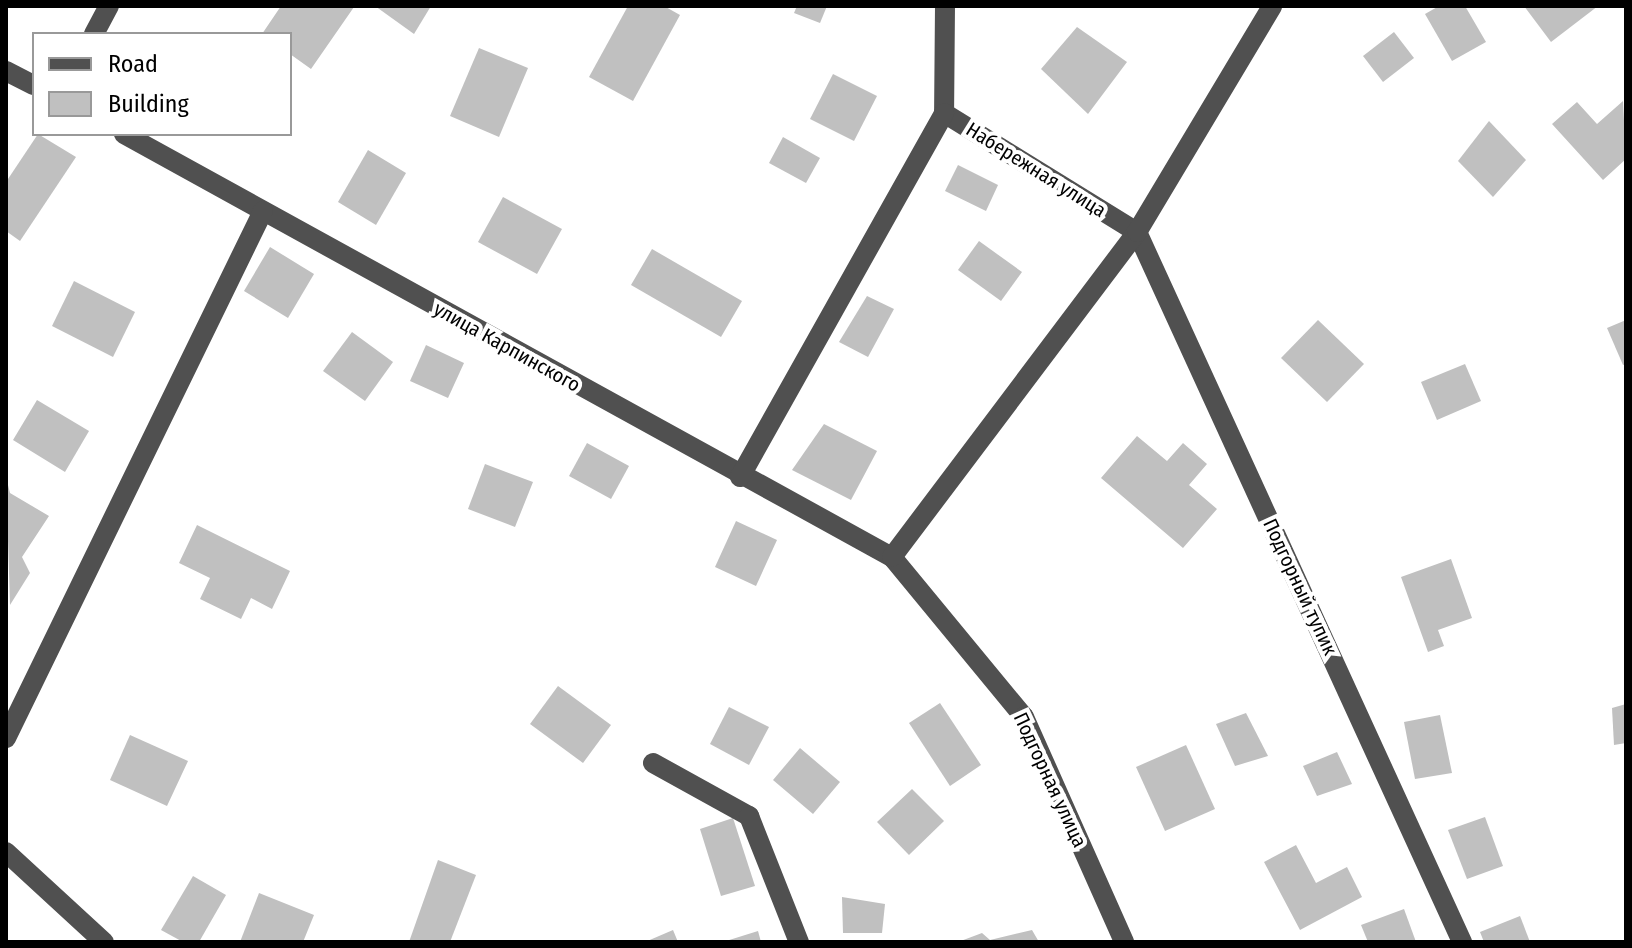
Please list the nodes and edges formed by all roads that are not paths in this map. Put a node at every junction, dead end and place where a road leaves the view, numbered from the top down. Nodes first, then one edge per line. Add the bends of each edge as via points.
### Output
1 (109, 6) edge
2 (945, 6) edge
3 (1272, 6) edge
4 (95, 32) edge
5 (6, 71) edge
6 (32, 84) edge
7 (944, 113) junction
8 (128, 136) edge
9 (263, 211) junction
10 (1137, 232) junction
11 (740, 477) junction
12 (892, 557) junction
13 (6, 738) edge
14 (653, 763) dead end
15 (6, 852) edge
16 (104, 942) edge
17 (799, 942) edge
18 (1124, 942) edge
19 (1462, 942) edge

1 - 4 street
2 - 7 street, Набережная улица
3 - 10 street
5 - 6 street
7 - 10 street, Набережная улица
7 - 11 street
8 - 9 street, улица Карпинского
9 - 11 street, улица Карпинского
9 - 13 street
10 - 12 street
10 - 19 street, Подгорный тупик
11 - 12 street, улица Карпинского
12 - 18 street, Подгорная улица via 1024,717
14 - 17 street via 749,816
15 - 16 street

